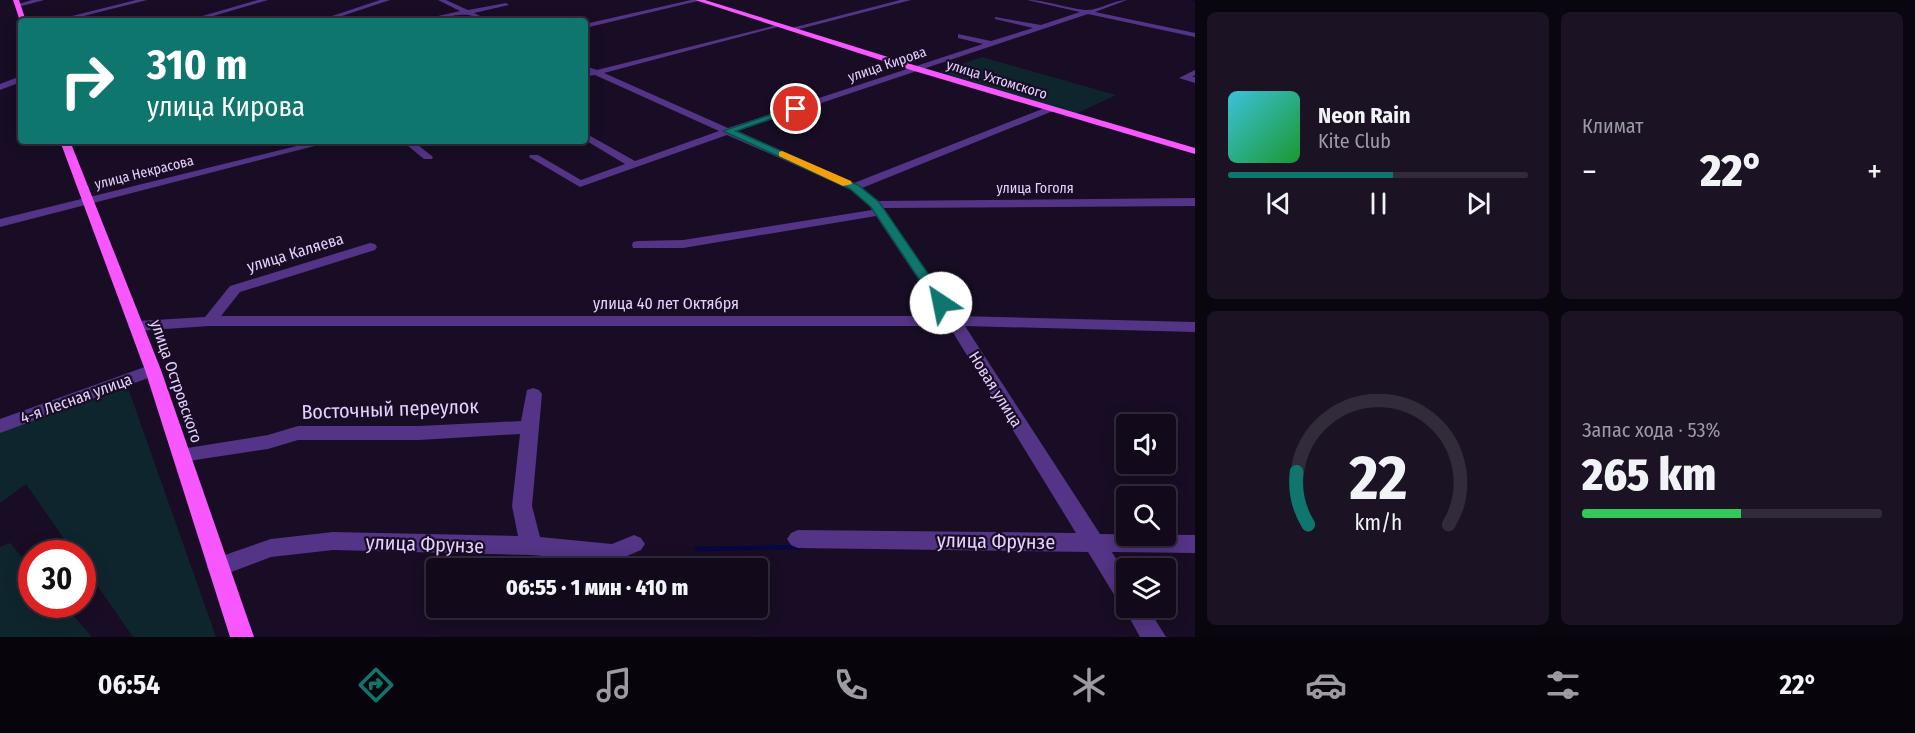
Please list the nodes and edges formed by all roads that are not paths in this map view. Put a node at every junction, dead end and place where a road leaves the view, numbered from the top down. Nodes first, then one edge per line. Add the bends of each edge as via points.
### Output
1 (41, 0) edge
2 (144, 0) edge
3 (265, 0) edge
4 (387, 0) edge
5 (444, 0) edge
6 (535, 0) edge
7 (698, 0) edge
8 (908, 0) edge
9 (1030, 0) edge
10 (1124, 0) edge
11 (17, 2) edge
12 (526, 2) dead end
13 (506, 5) dead end
14 (467, 12) junction
15 (1087, 12) junction
16 (22, 18) edge
17 (68, 18) edge
18 (199, 18) edge
19 (330, 18) edge
20 (435, 18) edge
21 (480, 18) edge
22 (997, 18) dead end
23 (588, 25) edge
24 (779, 25) junction
25 (1040, 27) junction
26 (792, 29) junction
27 (1195, 35) edge
28 (961, 36) dead end
29 (992, 44) junction
30 (914, 68) junction
31 (1195, 72) edge
32 (590, 74) edge
33 (18, 77) edge
34 (0, 78) edge
35 (18, 78) edge
36 (1195, 80) edge
37 (0, 87) edge
38 (1050, 110) junction
39 (728, 131) junction
40 (588, 138) edge
41 (66, 144) edge
42 (317, 144) edge
43 (411, 144) edge
44 (1195, 151) edge
45 (428, 157) dead end
46 (534, 157) dead end
47 (634, 165) junction
48 (854, 187) junction
49 (90, 201) junction
50 (1195, 202) edge
51 (877, 208) junction
52 (0, 223) edge
53 (638, 245) dead end
54 (370, 247) dead end
55 (209, 321) junction
56 (954, 321) junction
57 (137, 326) junction
58 (1195, 327) edge
59 (153, 370) junction
60 (533, 394) dead end
61 (0, 426) edge
62 (529, 427) junction
63 (182, 455) junction
64 (798, 539) dead end
65 (1094, 542) junction
66 (634, 544) dead end
67 (1195, 544) edge
68 (531, 546) junction
69 (218, 567) junction
70 (1116, 578) edge
71 (1142, 618) edge
72 (242, 637) edge
73 (1154, 637) edge

1 - 11 street
2 - 17 street
3 - 18 street
4 - 19 street
5 - 14 street
6 - 12 street
7 - 23 street
7 - 24 main road, улица Ухтомского
8 - 26 street
9 - 15 street
10 - 15 street, улица Кирова
11 - 16 main road
13 - 14 street
14 - 20 street
14 - 21 street
15 - 25 street, улица Кирова
15 - 27 street
22 - 25 street
24 - 26 main road, улица Ухтомского
24 - 32 street
25 - 29 street, улица Кирова
26 - 30 main road, улица Ухтомского
28 - 29 street
29 - 30 street, улица Кирова
30 - 38 main road, улица Ухтомского
30 - 39 street, улица Кирова
31 - 36 street via 1183,78
32 - 39 street, Новая улица
33 - 34 street
35 - 37 street
38 - 44 main road, улица Ухтомского
38 - 48 street
39 - 47 street
39 - 48 street, Новая улица
40 - 47 street
41 - 49 main road, улица Островского
42 - 49 street, улица Некрасова
43 - 45 street
46 - 47 street via 580,184
48 - 51 street, Новая улица
49 - 52 street, улица Некрасова
49 - 57 main road, улица Островского
50 - 51 street, улица Гоголя
51 - 53 street, улица Гоголя via 683,244
51 - 56 street, Новая улица
54 - 55 street, улица Каляева via 235,289
55 - 56 street, улица 40 лет Октября
55 - 57 street, улица 40 лет Октября
56 - 58 street, улица 40 лет Октября
56 - 65 street, Новая улица
57 - 59 main road, улица Островского
59 - 61 street, 4-я Лесная улица
59 - 63 main road, улица Островского
60 - 62 street
62 - 63 street, Восточный переулок via 419,433 298,433 268,442
62 - 68 street via 522,506
63 - 69 main road, улица Островского
64 - 65 street, улица Фрунзе
65 - 67 street, улица Фрунзе
65 - 70 street, Новая улица
66 - 68 street, улица Фрунзе via 613,553
68 - 69 street, улица Фрунзе via 333,541 271,548
69 - 72 main road, улица Островского
71 - 73 street

